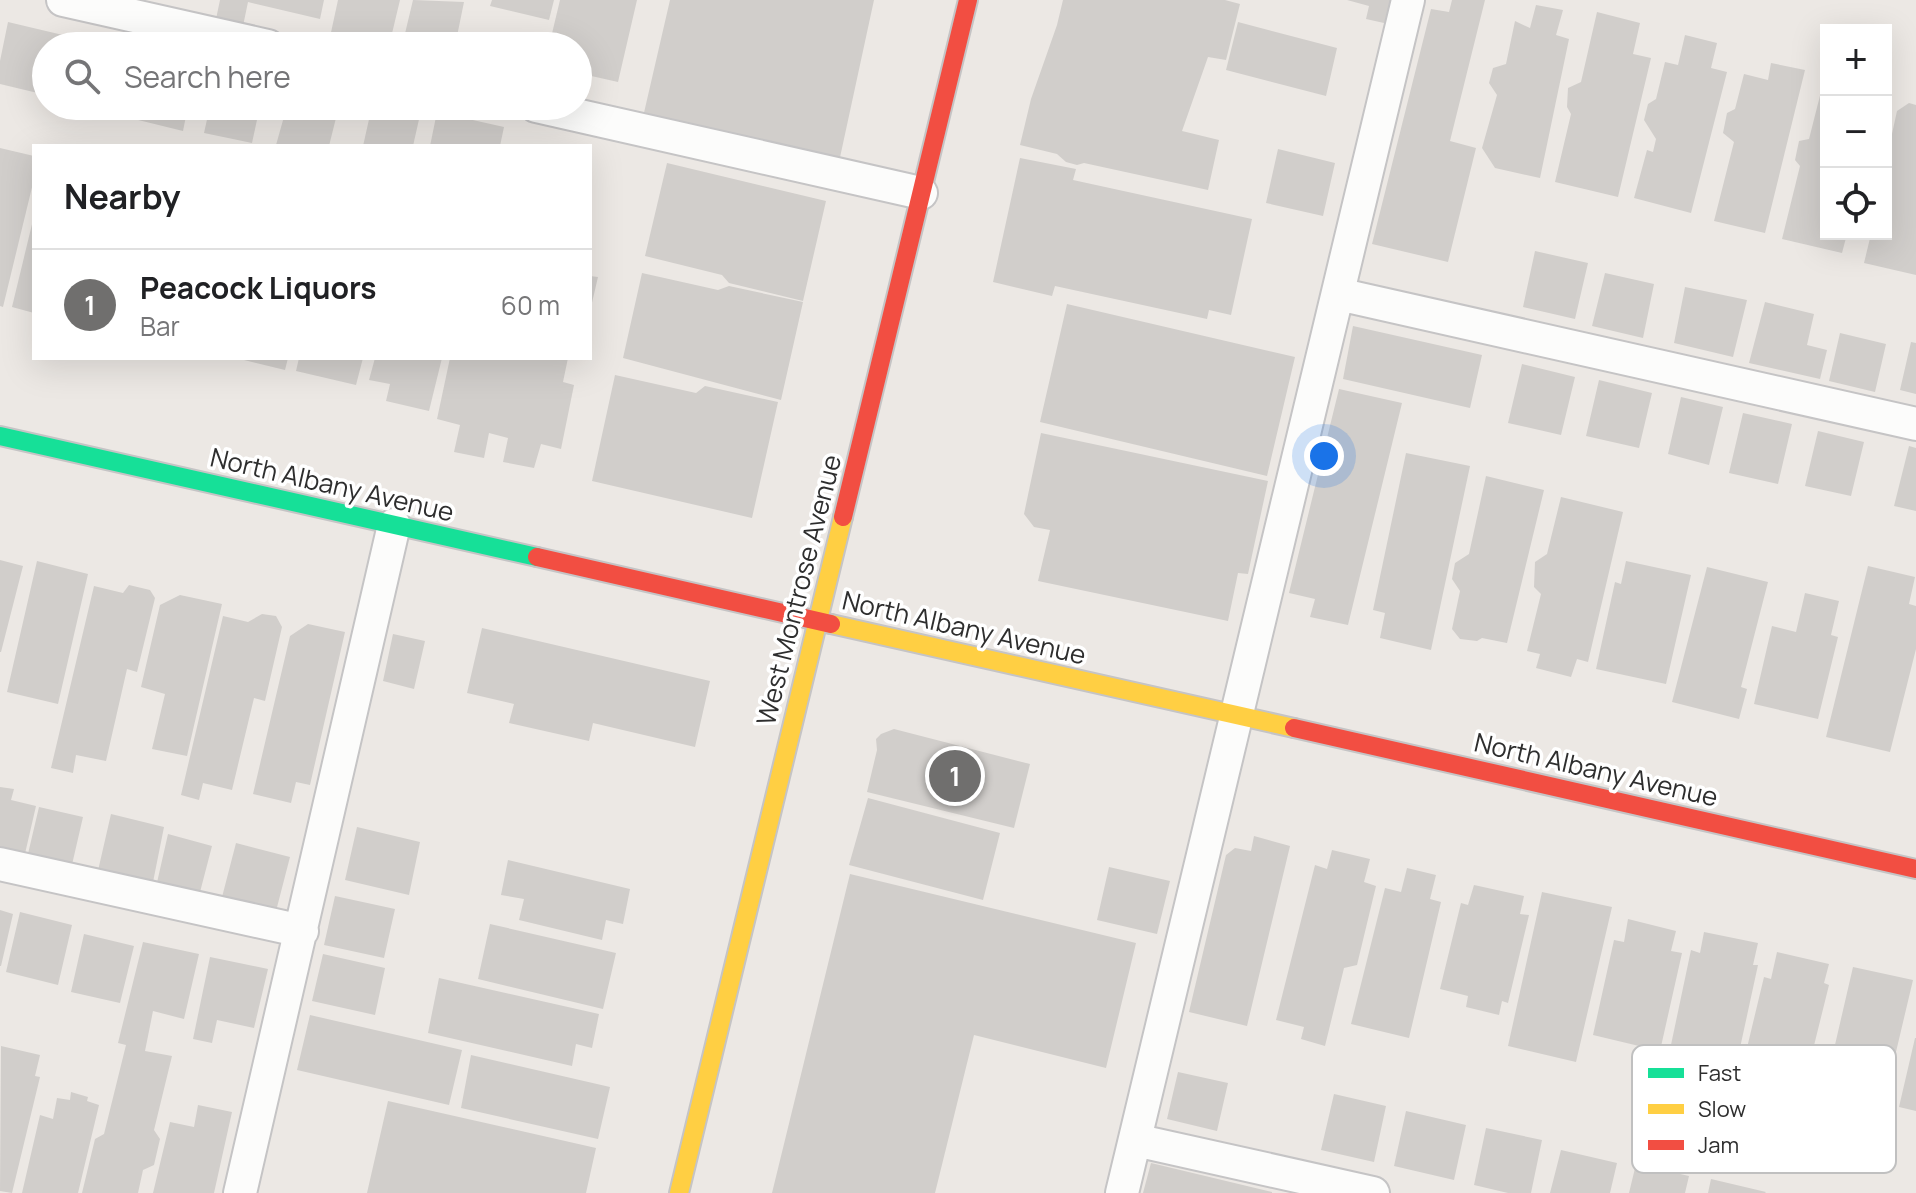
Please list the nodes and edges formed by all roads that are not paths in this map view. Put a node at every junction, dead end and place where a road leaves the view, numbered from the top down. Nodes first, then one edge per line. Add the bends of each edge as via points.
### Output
1 (63, 0) edge
2 (968, 0) edge
3 (1408, 0) edge
4 (206, 32) edge
5 (592, 119) edge
6 (921, 193) junction
7 (1338, 294) junction
8 (1916, 424) edge
9 (0, 436) edge
10 (394, 525) junction
11 (817, 621) junction
12 (1237, 716) junction
13 (0, 864) edge
14 (1916, 869) edge
15 (302, 931) junction
16 (1135, 1140) junction
17 (240, 1193) edge
18 (679, 1193) edge
19 (1122, 1193) edge
20 (1373, 1193) edge

1 - 4 lane
2 - 6 street, West Montrose Avenue
3 - 7 lane
5 - 6 lane
6 - 11 street, West Montrose Avenue
7 - 8 lane
7 - 12 lane
9 - 10 street, North Albany Avenue
10 - 11 street, North Albany Avenue
10 - 15 lane
11 - 12 street, North Albany Avenue
11 - 18 street, West Montrose Avenue
12 - 14 street, North Albany Avenue
12 - 16 lane
13 - 15 lane
15 - 17 lane
16 - 19 lane
16 - 20 lane

